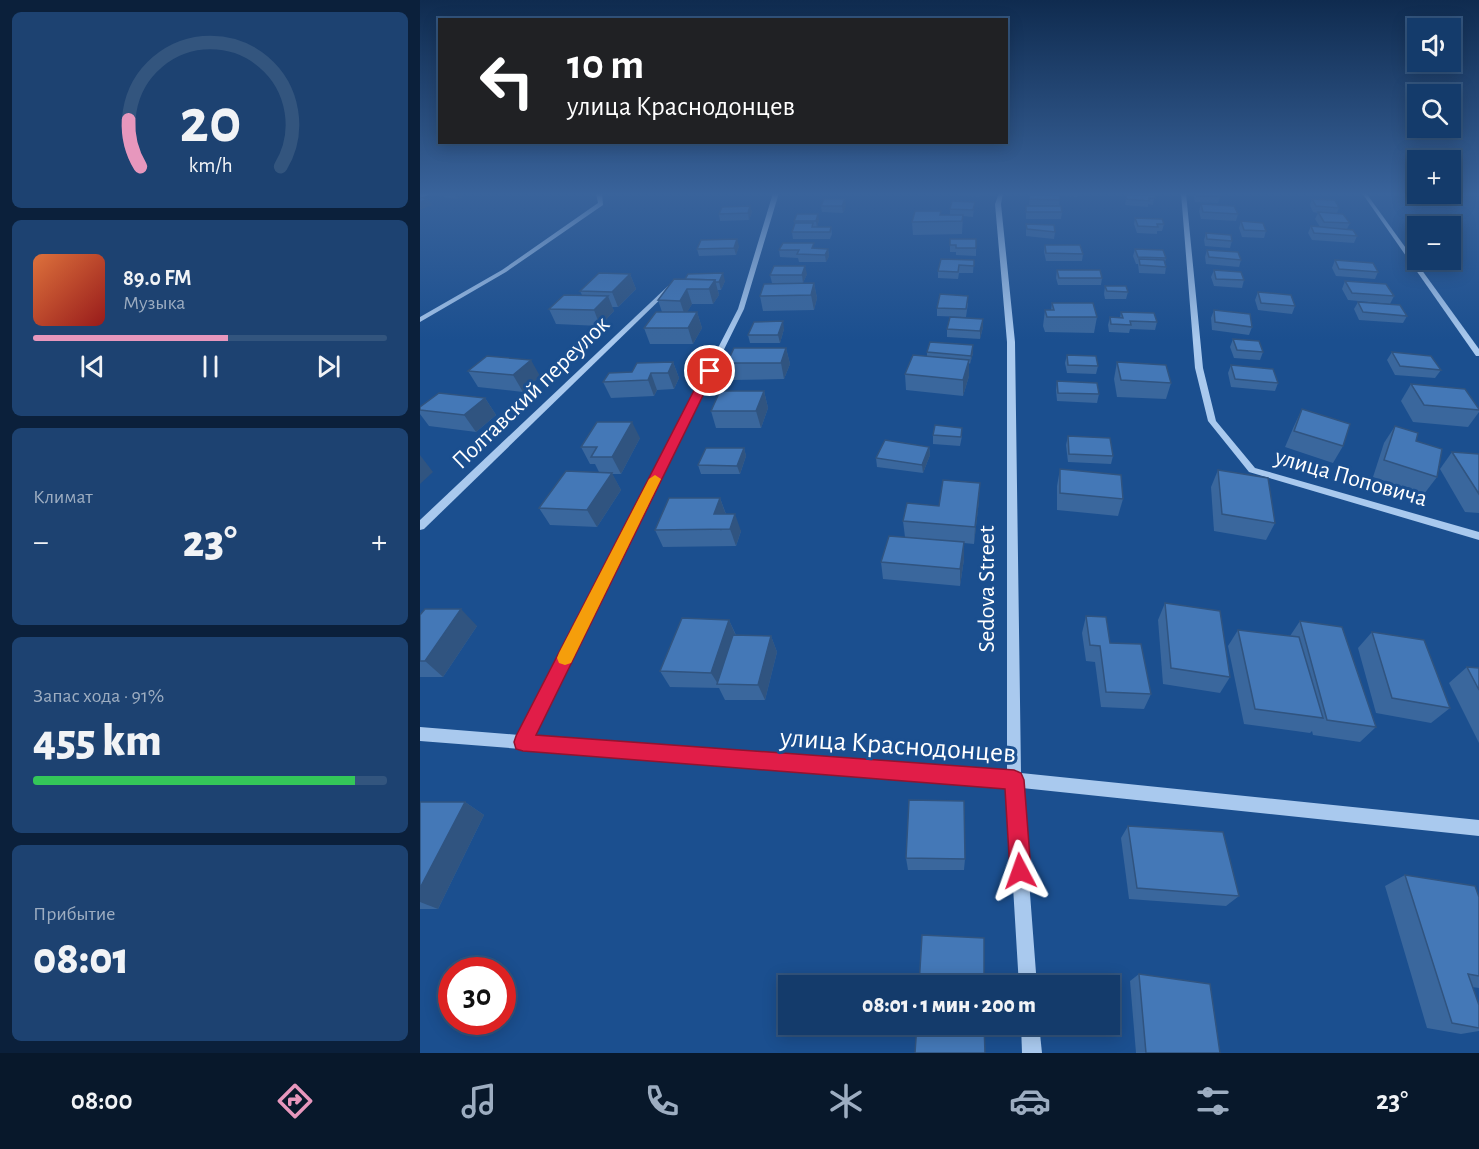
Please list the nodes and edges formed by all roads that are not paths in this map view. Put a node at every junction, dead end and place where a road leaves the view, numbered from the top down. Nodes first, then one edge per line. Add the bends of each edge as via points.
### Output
1 (546, 242) edge
2 (761, 242) edge
3 (1002, 242) edge
4 (1187, 242) edge
5 (1399, 242) edge
6 (670, 287) edge
7 (420, 320) edge
8 (1479, 354) edge
9 (420, 526) edge
10 (1479, 536) edge
11 (420, 734) edge
12 (523, 742) junction
13 (1014, 780) junction
14 (1479, 828) edge
15 (1027, 975) edge
16 (1031, 1035) edge
17 (1032, 1053) edge

1 - 7 street
2 - 12 street via 741,309
3 - 13 street, Sedova Street via 1011,342
4 - 10 street, улица Поповича via 1199,368 1212,421 1252,470
5 - 8 street
6 - 9 street, Полтавский переулок
11 - 12 street, улица Краснодонцев
12 - 13 street, улица Краснодонцев
13 - 14 street, улица Краснодонцев
13 - 15 street, Sedova Street
16 - 17 street

